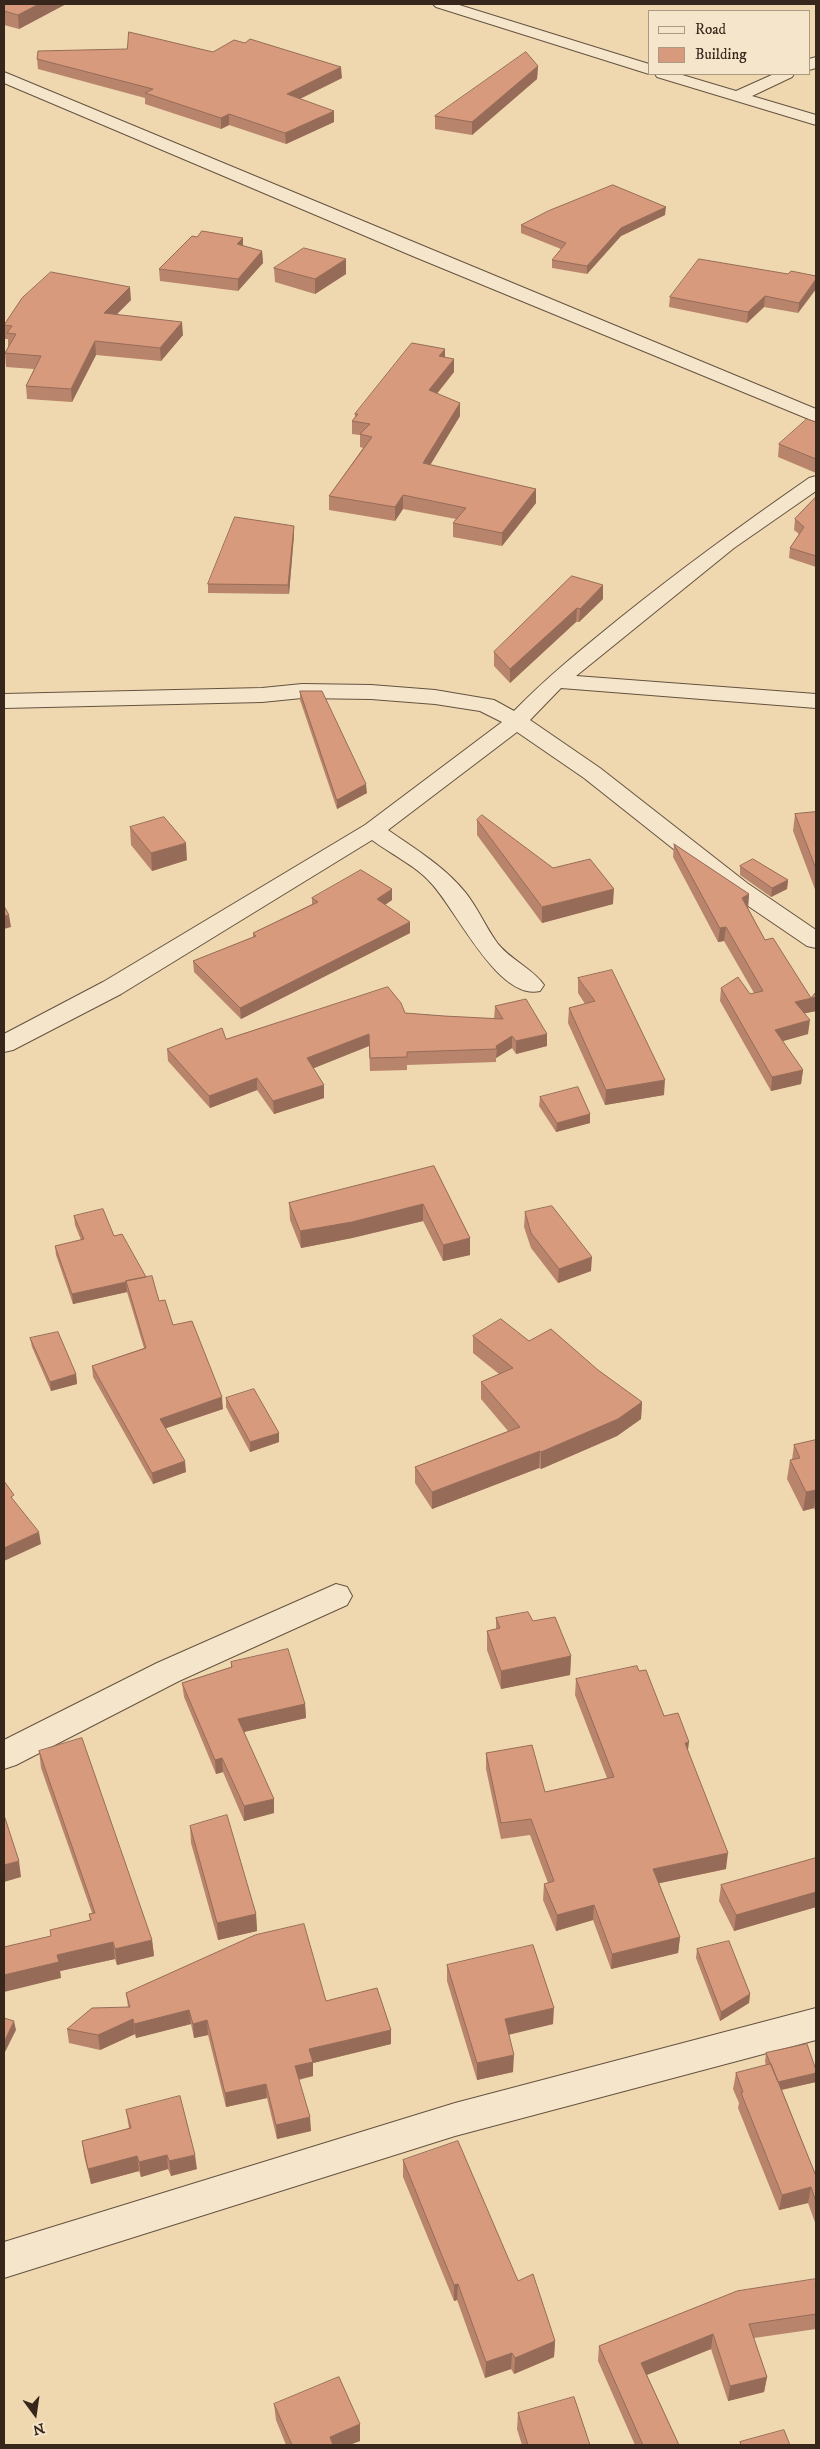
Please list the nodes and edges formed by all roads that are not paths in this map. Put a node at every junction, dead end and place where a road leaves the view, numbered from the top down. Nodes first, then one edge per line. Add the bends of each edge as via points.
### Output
1 (442, 4) edge
2 (648, 69) edge
3 (666, 75) edge
4 (784, 75) edge
5 (4, 77) edge
6 (736, 98) junction
7 (816, 120) edge
8 (816, 416) edge
9 (816, 482) edge
10 (556, 681) junction
11 (4, 701) edge
12 (816, 701) edge
13 (517, 721) junction
14 (373, 830) junction
15 (816, 941) edge
16 (531, 985) dead end
17 (4, 1044) edge
18 (336, 1596) dead end
19 (4, 1756) edge
20 (816, 2024) edge
21 (4, 2260) edge

1 - 2 street
3 - 6 street
4 - 6 street
5 - 8 street
6 - 7 street
9 - 10 street via 720,549
10 - 12 street
10 - 13 street
11 - 13 street via 262,695 302,691 371,692 486,705
13 - 14 street
13 - 15 street via 642,810 738,888
14 - 16 street via 438,876 457,898 489,949
14 - 17 street via 120,983
18 - 19 street via 232,1641 75,1717
20 - 21 street via 614,2076 338,2154 107,2230

